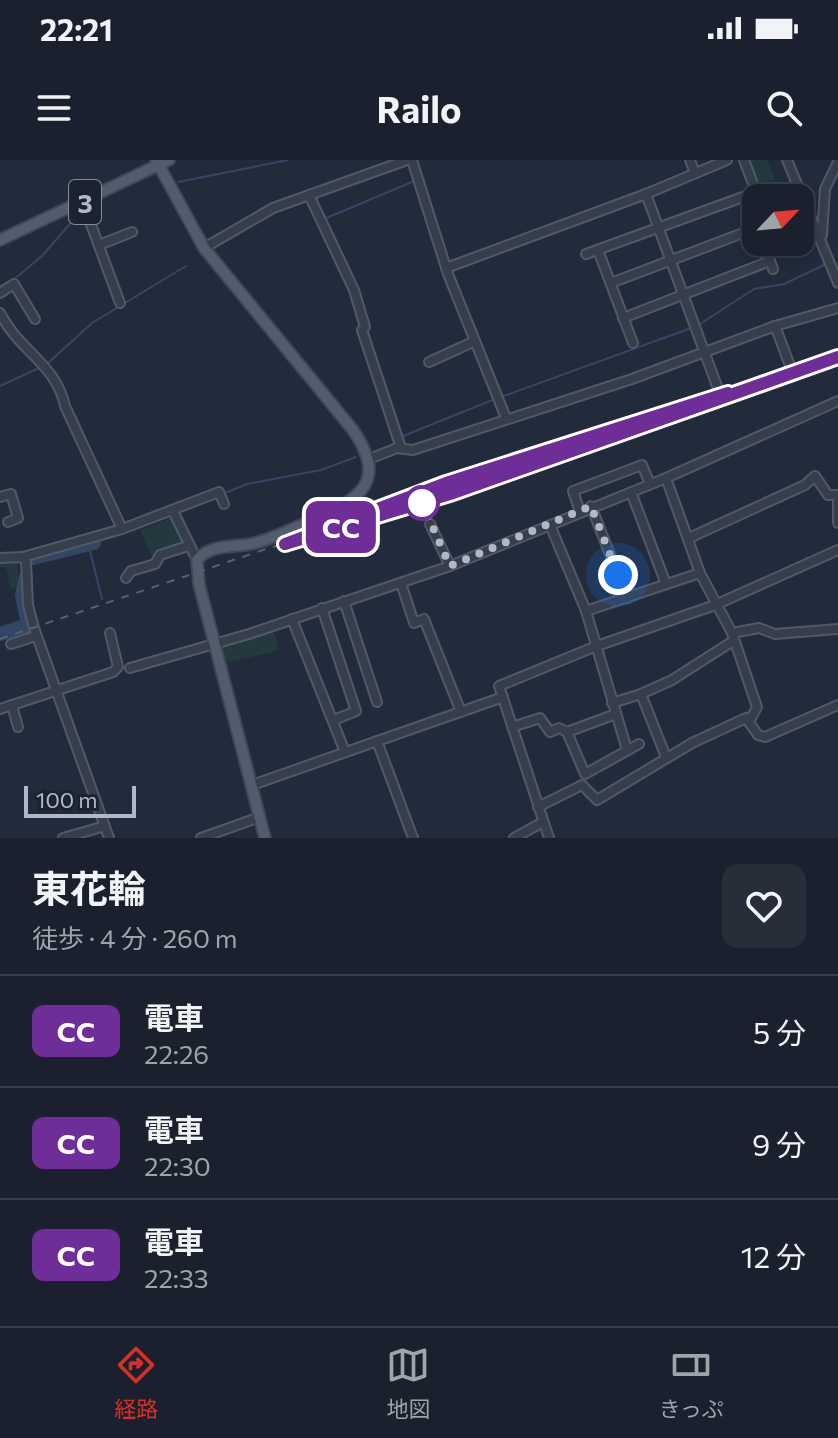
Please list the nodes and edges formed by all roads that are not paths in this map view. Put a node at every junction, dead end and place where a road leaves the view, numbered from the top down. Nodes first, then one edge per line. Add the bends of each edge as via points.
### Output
1 (410, 160) edge
2 (690, 160) edge
3 (744, 160) edge
4 (787, 160) edge
5 (721, 161) edge
6 (161, 162) edge
7 (838, 162) edge
8 (695, 173) junction
9 (753, 184) edge
10 (646, 194) junction
11 (309, 195) junction
12 (742, 197) edge
13 (83, 203) junction
14 (658, 228) junction
15 (742, 231) edge
16 (132, 232) dead end
17 (0, 240) edge
18 (822, 240) junction
19 (99, 245) junction
20 (204, 248) junction
21 (598, 250) junction
22 (586, 254) dead end
23 (768, 256) edge
24 (671, 261) junction
25 (446, 268) junction
26 (611, 283) junction
27 (838, 283) edge
28 (0, 293) edge
29 (684, 295) junction
30 (120, 303) dead end
31 (838, 308) edge
32 (0, 313) edge
33 (623, 318) junction
34 (35, 319) dead end
35 (775, 326) junction
36 (475, 341) junction
37 (633, 343) dead end
38 (704, 350) junction
39 (429, 362) dead end
40 (789, 363) dead end
41 (717, 386) dead end
42 (838, 401) edge
43 (506, 418) junction
44 (401, 448) junction
45 (369, 459) junction
46 (666, 478) junction
47 (650, 484) junction
48 (631, 492) junction
49 (0, 497) edge
50 (222, 498) dead end
51 (838, 498) edge
52 (591, 506) junction
53 (173, 511) junction
54 (580, 512) junction
55 (8, 522) dead end
56 (838, 523) edge
57 (430, 524) dead end
58 (550, 525) junction
59 (122, 529) junction
60 (689, 538) junction
61 (188, 546) junction
62 (838, 550) edge
63 (0, 558) edge
64 (25, 560) junction
65 (197, 560) junction
66 (450, 566) junction
67 (700, 573) junction
68 (126, 578) dead end
69 (401, 583) junction
70 (666, 584) junction
71 (627, 598) junction
72 (344, 601) junction
73 (715, 605) junction
74 (322, 608) junction
75 (586, 611) junction
76 (292, 619) junction
77 (838, 629) edge
78 (110, 633) dead end
79 (36, 636) junction
80 (732, 637) junction
81 (216, 641) junction
82 (11, 644) dead end
83 (594, 647) junction
84 (130, 668) dead end
85 (57, 691) junction
86 (641, 694) junction
87 (503, 697) junction
88 (377, 702) dead end
89 (612, 703) junction
90 (12, 705) junction
91 (838, 705) edge
92 (0, 709) edge
93 (461, 712) junction
94 (616, 714) junction
95 (334, 720) junction
96 (749, 722) junction
97 (18, 727) dead end
98 (512, 727) junction
99 (567, 732) junction
100 (377, 741) junction
101 (639, 744) dead end
102 (627, 750) junction
103 (345, 752) junction
104 (666, 757) junction
105 (252, 785) junction
106 (538, 807) junction
107 (260, 817) junction
108 (543, 822) junction
109 (105, 826) junction
110 (63, 838) edge
111 (109, 838) edge
112 (201, 838) edge
113 (265, 838) edge
114 (413, 838) edge
115 (514, 838) edge
116 (549, 838) edge

1 - 11 street
1 - 25 street
2 - 8 street
3 - 9 street
4 - 18 street
5 - 8 street
6 - 13 main road, 3
6 - 20 main road
7 - 18 street via 825,189
8 - 10 street
10 - 14 street
10 - 25 street
11 - 20 street via 273,208
11 - 44 street via 358,300 362,330
12 - 14 street
13 - 17 main road, 3
13 - 19 street
14 - 21 street
14 - 24 street
15 - 24 street
16 - 19 street
18 - 27 street
19 - 30 street
20 - 45 main road via 353,430
21 - 22 street
21 - 26 street
23 - 29 street via 772,265
24 - 26 street
24 - 29 street
25 - 36 street
26 - 33 street
28 - 34 street via 14,284
29 - 33 street
29 - 38 street
31 - 35 street
32 - 59 street via 12,336 61,388
33 - 37 street
35 - 38 street
35 - 40 street
36 - 39 street
36 - 43 street
38 - 41 street
38 - 43 street via 632,379
42 - 46 street
43 - 44 street via 413,450
44 - 45 street
45 - 65 main road via 365,488 343,507 258,542 215,548
46 - 47 street
46 - 60 street
47 - 48 street
47 - 54 street via 642,465 573,491
48 - 52 street
48 - 70 street
49 - 55 street via 11,494 18,518
50 - 53 street
51 - 56 street
51 - 60 street via 828,495 815,476
52 - 54 street
52 - 71 street
53 - 59 street
53 - 61 street
54 - 58 street
57 - 66 street
58 - 66 street
58 - 75 street
59 - 64 street
60 - 67 street
61 - 65 street
61 - 68 street via 160,555 155,564 131,571
62 - 73 street
63 - 64 street
64 - 79 street
65 - 81 main road
66 - 69 street
67 - 70 street
67 - 73 street
69 - 72 street
69 - 93 street via 414,623 424,619
70 - 71 street
71 - 75 street
72 - 74 street
72 - 88 street
73 - 80 street
73 - 83 street
74 - 76 street
74 - 95 street via 356,711
75 - 83 street
76 - 81 street
76 - 95 street
77 - 80 street via 775,634 759,628
78 - 85 street via 118,667
79 - 82 street
79 - 85 street
80 - 86 street via 672,680
80 - 96 street via 757,707
81 - 84 street
81 - 105 main road
83 - 87 street via 499,686
83 - 89 street
85 - 90 street
85 - 109 street
86 - 89 street
86 - 104 street
87 - 93 street
87 - 98 street
89 - 94 street
90 - 92 street
90 - 97 street
91 - 96 street via 774,735 758,735
93 - 100 street
94 - 99 street
94 - 102 street
95 - 103 street
96 - 104 street via 746,718
98 - 99 street via 540,718 550,732
98 - 106 street
99 - 102 street via 585,774
100 - 103 street
100 - 114 street
101 - 102 street
103 - 105 street
104 - 106 street via 597,800 582,785
105 - 107 main road
106 - 108 street
107 - 112 street
107 - 113 main road
108 - 115 street
108 - 116 street
109 - 110 street
109 - 111 street

